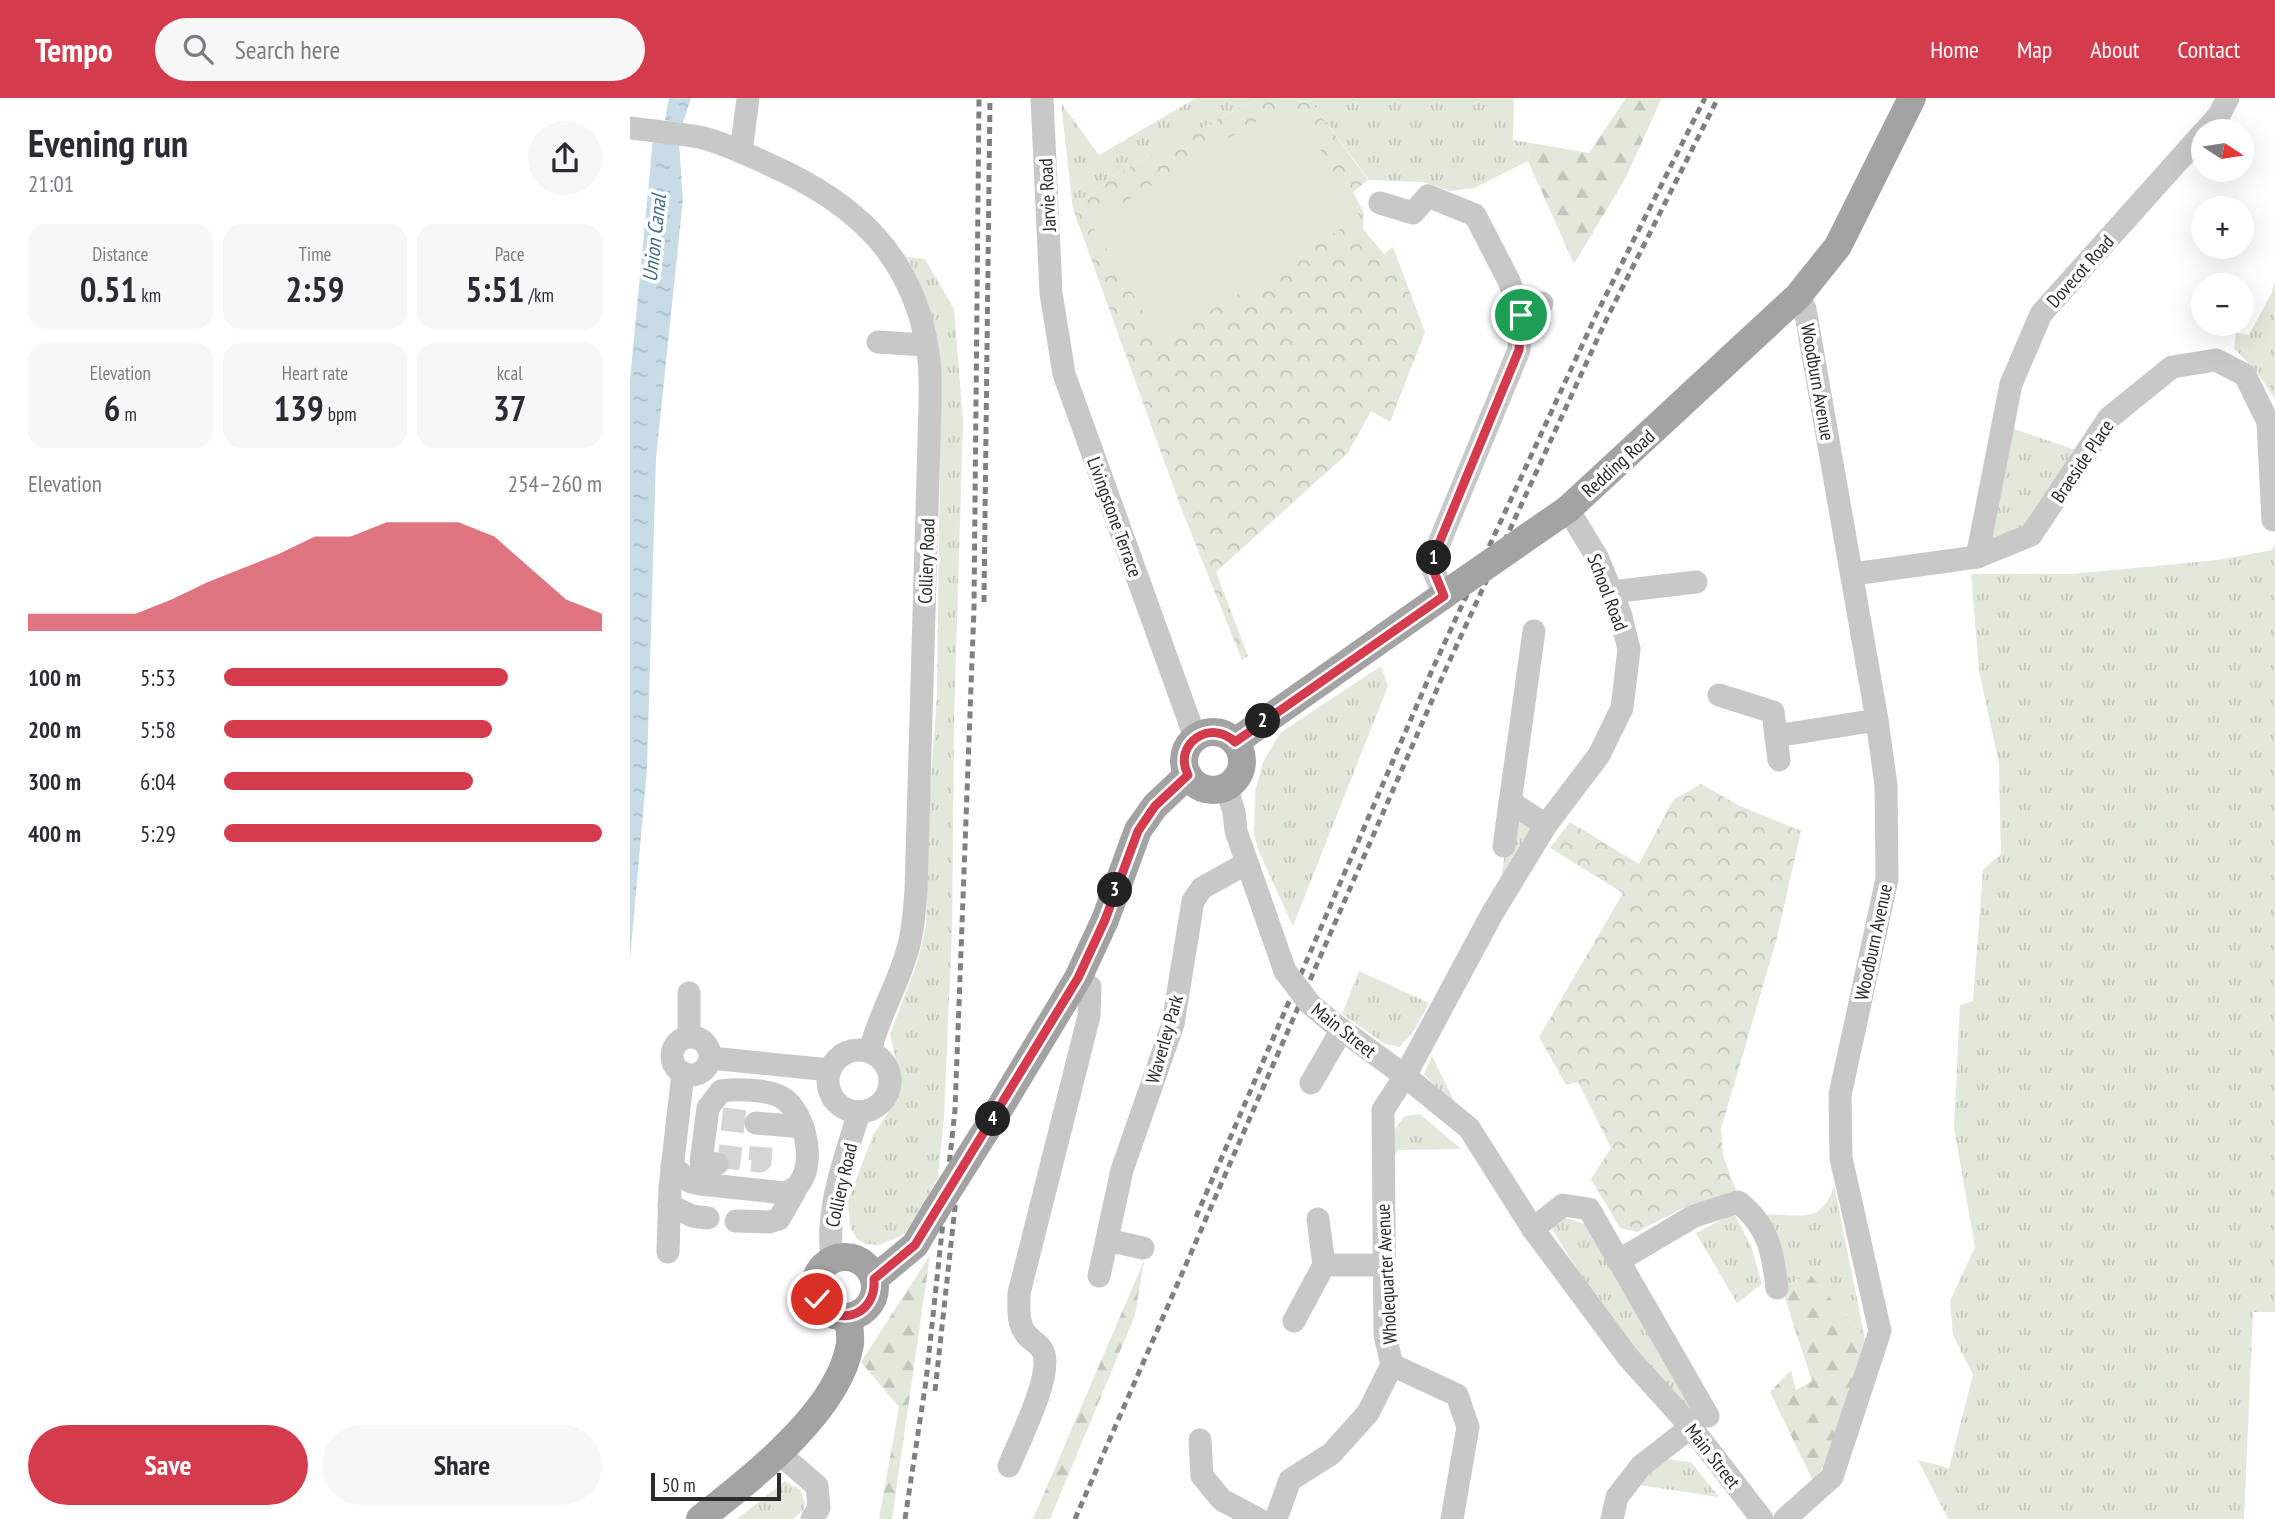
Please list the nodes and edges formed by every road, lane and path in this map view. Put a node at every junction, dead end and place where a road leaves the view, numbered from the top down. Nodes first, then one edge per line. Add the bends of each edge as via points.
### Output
1 (748, 98) edge
2 (1042, 98) edge
3 (1912, 98) edge
4 (2228, 98) edge
5 (2215, 119) edge
6 (641, 130) edge
7 (2191, 147) edge
8 (741, 152) junction
9 (1380, 203) dead end
10 (1051, 293) joint
11 (1798, 296) junction
12 (1542, 303) dead end
13 (1519, 311) junction
14 (878, 342) dead end
15 (926, 345) junction
16 (1568, 509) junction
17 (2273, 520) dead end
18 (1977, 557) junction
19 (1853, 574) junction
20 (1696, 582) dead end
21 (1611, 592) junction
22 (1444, 596) junction
23 (1534, 631) dead end
24 (1719, 695) dead end
25 (1877, 720) junction
26 (1776, 736) junction
27 (1195, 737) junction
28 (1235, 742) junction
29 (1779, 760) dead end
30 (1188, 775) junction
31 (1226, 786) junction
32 (1510, 803) junction
33 (1546, 825) junction
34 (1504, 846) dead end
35 (1247, 863) junction
36 (1078, 978) junction
37 (689, 993) dead end
38 (1338, 1028) junction
39 (689, 1036) junction
40 (870, 1051) junction
41 (710, 1058) junction
42 (830, 1070) junction
43 (683, 1073) junction
44 (1405, 1076) junction
45 (1311, 1083) dead end
46 (859, 1112) junction
47 (760, 1127) tunnel mouth
48 (803, 1127) junction
49 (676, 1133) junction
50 (671, 1186) junction
51 (791, 1200) junction
52 (708, 1218) dead end
53 (1318, 1219) dead end
54 (736, 1221) dead end
55 (1533, 1228) junction
56 (1107, 1240) junction
57 (1143, 1248) dead end
58 (668, 1252) dead end
59 (832, 1259) junction
60 (1618, 1261) junction
61 (1324, 1265) junction
62 (1383, 1265) junction
63 (1099, 1276) dead end
64 (874, 1279) junction
65 (1777, 1288) dead end
66 (848, 1317) junction
67 (1294, 1321) dead end
68 (1392, 1365) junction
69 (1700, 1422) junction
70 (1200, 1440) dead end
71 (780, 1454) junction
72 (1009, 1466) dead end
73 (700, 1519) edge
74 (812, 1519) edge
75 (1258, 1519) edge
76 (1276, 1519) edge
77 (1452, 1519) edge
78 (1612, 1519) edge
79 (1762, 1519) edge
80 (1785, 1519) edge

1 - 8 street
2 - 10 street, Jarvie Road
3 - 11 main road, Redding Road via 1838,246
4 - 5 street, Dovecot Road
6 - 8 street via 699,137
7 - 18 street, Dovecot Road via 2041,314 2011,384
8 - 15 street, Colliery Road via 808,181 872,231 901,271
9 - 13 street via 1413,213 1427,196 1462,201 1475,215
10 - 27 street, Livingstone Terrace via 1064,374
11 - 16 main road, Redding Road
11 - 19 street, Woodburn Avenue via 1805,309
12 - 13 street
13 - 22 street via 1519,350 1432,567
14 - 15 street
15 - 40 street, Colliery Road via 930,406 916,891 906,958
16 - 21 street, School Road via 1598,559
16 - 22 main road, Redding Road, bridge
17 - 18 street, Braeside Place via 2268,422 2245,375 2216,360 2172,367 2109,418 2031,535
18 - 19 street, Braeside Place
19 - 25 street, Woodburn Avenue
20 - 21 street
21 - 33 street, School Road via 1629,649 1622,708 1599,755
22 - 28 main road, Redding Road
23 - 32 street
24 - 26 street via 1773,712
25 - 26 street
25 - 80 street, Woodburn Avenue via 1886,785 1887,879 1840,1095 1841,1158 1880,1331 1832,1477
26 - 29 street
27 - 28 main road via 1222,733
27 - 30 main road via 1185,752
28 - 31 main road via 1242,763
30 - 31 main road via 1207,789
30 - 36 main road via 1155,806 1138,831
31 - 35 street, Main Street
32 - 33 street
32 - 34 street
33 - 44 street, School Road
35 - 38 street, Main Street, bridge via 1285,971 1310,1004
35 - 56 street, Waverley Park via 1202,888 1193,901 1172,1024 1122,1170
36 - 64 main road, bridge via 915,1245
36 - 72 street via 1090,987 1089,1016 1019,1293 1019,1318 1025,1334 1042,1348 1044,1374
37 - 39 street
38 - 44 street, Main Street
38 - 45 street
39 - 41 street via 703,1041
39 - 43 street via 676,1043 672,1054
40 - 42 street via 850,1051
40 - 46 street via 886,1064 890,1084 882,1103
41 - 42 street
41 - 43 street via 698,1073
42 - 46 street via 834,1100
43 - 49 street
44 - 55 street, Main Street via 1469,1128
44 - 62 street, Wholequarter Avenue via 1383,1110
46 - 59 street, Colliery Road via 832,1210
47 - 48 street
48 - 49 street via 792,1106 779,1096 733,1089 712,1135
48 - 51 street via 806,1164
49 - 50 street
50 - 51 street via 691,1182 785,1193
50 - 52 street via 692,1216
50 - 58 street
51 - 54 street via 779,1219
53 - 61 street
55 - 60 street, Main Street via 1563,1205 1589,1209
55 - 69 street, Main Street via 1628,1357
56 - 57 street
56 - 63 street, Waverley Park
59 - 64 main road via 853,1257
59 - 66 main road via 818,1271 817,1299 830,1313
60 - 65 street via 1693,1216 1738,1202 1755,1216 1773,1253
60 - 69 street, Main Street
61 - 62 street
61 - 67 street
62 - 68 street, Wholequarter Avenue via 1385,1335
64 - 66 main road via 866,1308
66 - 71 main road via 850,1343 841,1368 821,1404
68 - 76 street via 1368,1413 1331,1454 1290,1480
68 - 77 street, Wholequarter Avenue via 1457,1395 1468,1427
69 - 78 street via 1641,1466 1617,1497
69 - 79 street, Main Street
70 - 75 street via 1202,1476 1222,1500
71 - 73 main road
71 - 74 street via 817,1486 819,1508

